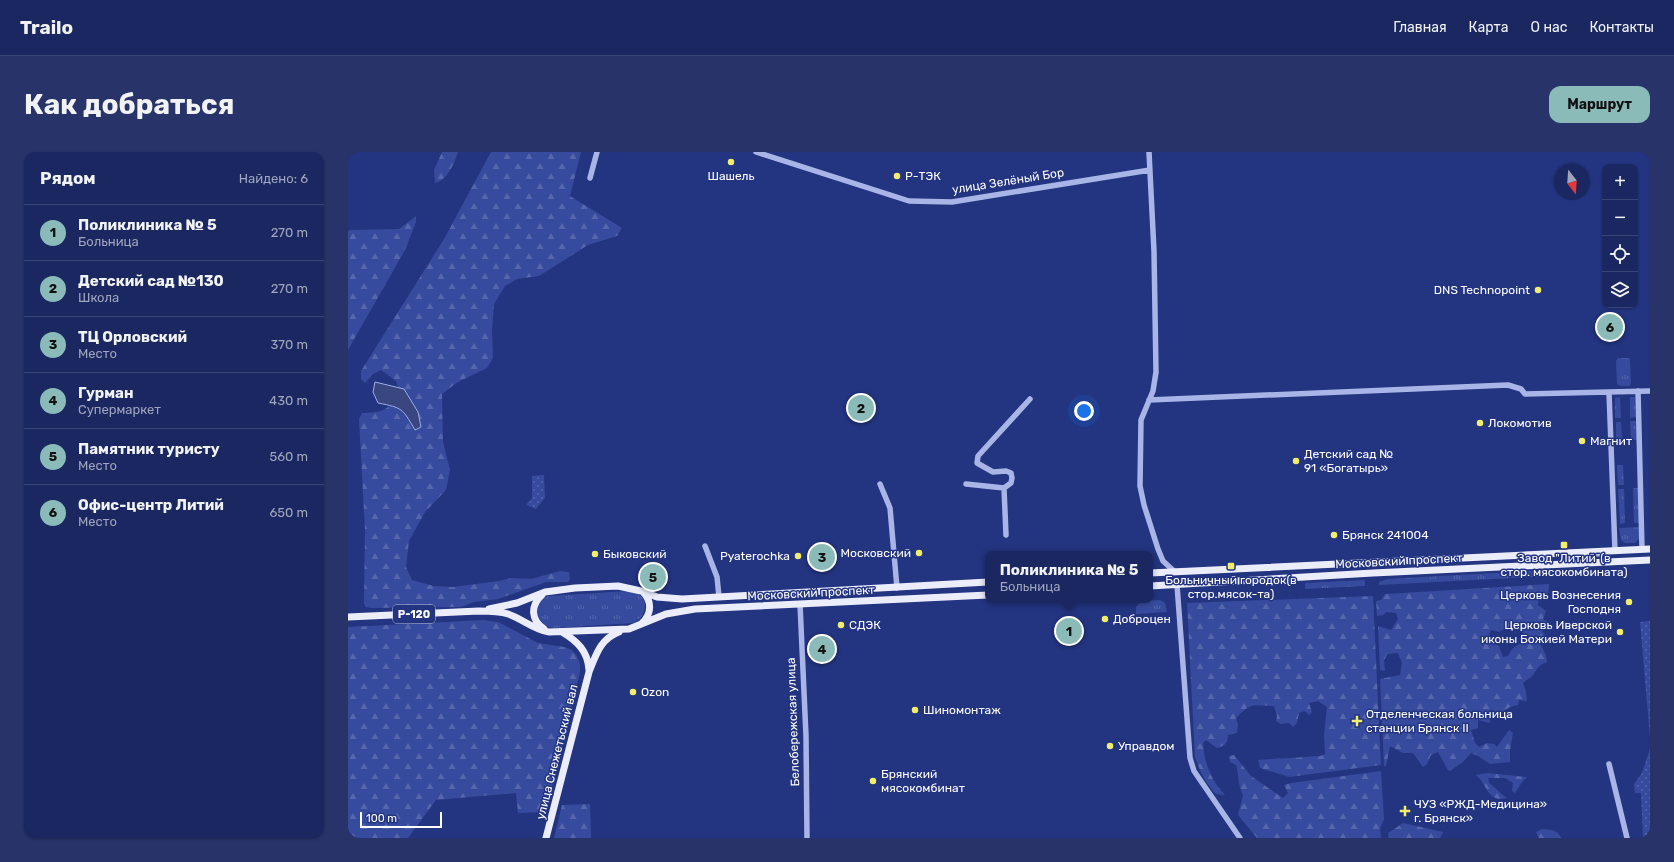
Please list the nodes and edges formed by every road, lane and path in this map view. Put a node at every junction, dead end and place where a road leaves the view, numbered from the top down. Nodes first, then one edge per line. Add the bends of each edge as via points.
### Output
1 (597, 152) edge
2 (756, 152) edge
3 (1149, 152) edge
4 (1150, 170) junction
5 (590, 178) dead end
6 (1638, 391) junction
7 (1650, 391) edge
8 (1609, 392) junction
9 (1030, 399) dead end
10 (1149, 400) junction
11 (880, 484) dead end
12 (966, 484) dead end
13 (1004, 488) junction
14 (1006, 535) dead end
15 (706, 546) dead end
16 (1646, 549) edge
17 (1615, 550) junction
18 (1647, 560) edge
19 (1616, 562) junction
20 (1175, 572) junction
21 (1153, 573) edge
22 (985, 582) edge
23 (1177, 585) junction
24 (1153, 586) edge
25 (897, 588) junction
26 (641, 591) junction
27 (545, 592) junction
28 (985, 595) edge
29 (719, 597) junction
30 (800, 604) junction
31 (479, 611) junction
32 (348, 617) edge
33 (639, 626) junction
34 (624, 630) junction
35 (549, 632) junction
36 (562, 632) junction
37 (589, 672) junction
38 (1609, 764) dead end
39 (546, 838) edge
40 (807, 838) edge
41 (1240, 838) edge
42 (1627, 838) edge

1 - 5 street
2 - 4 street, улица Зелёный Бор via 909,201 952,202
3 - 4 street
4 - 10 street via 1156,372
6 - 7 street
6 - 8 street
6 - 16 street
8 - 10 street via 1525,394 1520,389 1508,385
8 - 17 street
9 - 13 street via 978,456 977,463 993,472 1011,473 1011,483
10 - 20 street via 1141,420 1140,486 1158,550 1163,561
11 - 25 street via 890,508
12 - 13 street
13 - 14 street
15 - 29 street via 717,577
16 - 17 main road, Московский проспект
16 - 18 main road
17 - 19 main road
17 - 20 main road, Московский проспект
18 - 19 main road, Московский проспект
19 - 23 main road, Московский проспект
20 - 21 main road, Московский проспект
20 - 23 main road
22 - 25 main road, Московский проспект
23 - 24 main road, Московский проспект
23 - 41 street via 1190,758 1194,771
25 - 29 main road, Московский проспект
26 - 27 main road, Московский проспект via 618,586
26 - 29 main road, Московский проспект via 666,598
26 - 33 main road via 650,605 648,616
27 - 31 main road, Московский проспект via 517,603
27 - 35 main road via 536,601 533,610 537,624
28 - 30 main road, Московский проспект
30 - 33 main road, Московский проспект via 680,611
30 - 40 street, Белобережская улица via 806,736
31 - 32 main road, Р-120
31 - 35 main road, Московский проспект via 508,614 540,631
33 - 34 main road, Московский проспект
34 - 36 main road, Московский проспект
34 - 37 main road, улица Снежетьский вал via 603,642
35 - 36 main road, Московский проспект
36 - 37 main road, улица Снежетьский вал via 583,649
37 - 39 main road, улица Снежетьский вал
38 - 42 street

